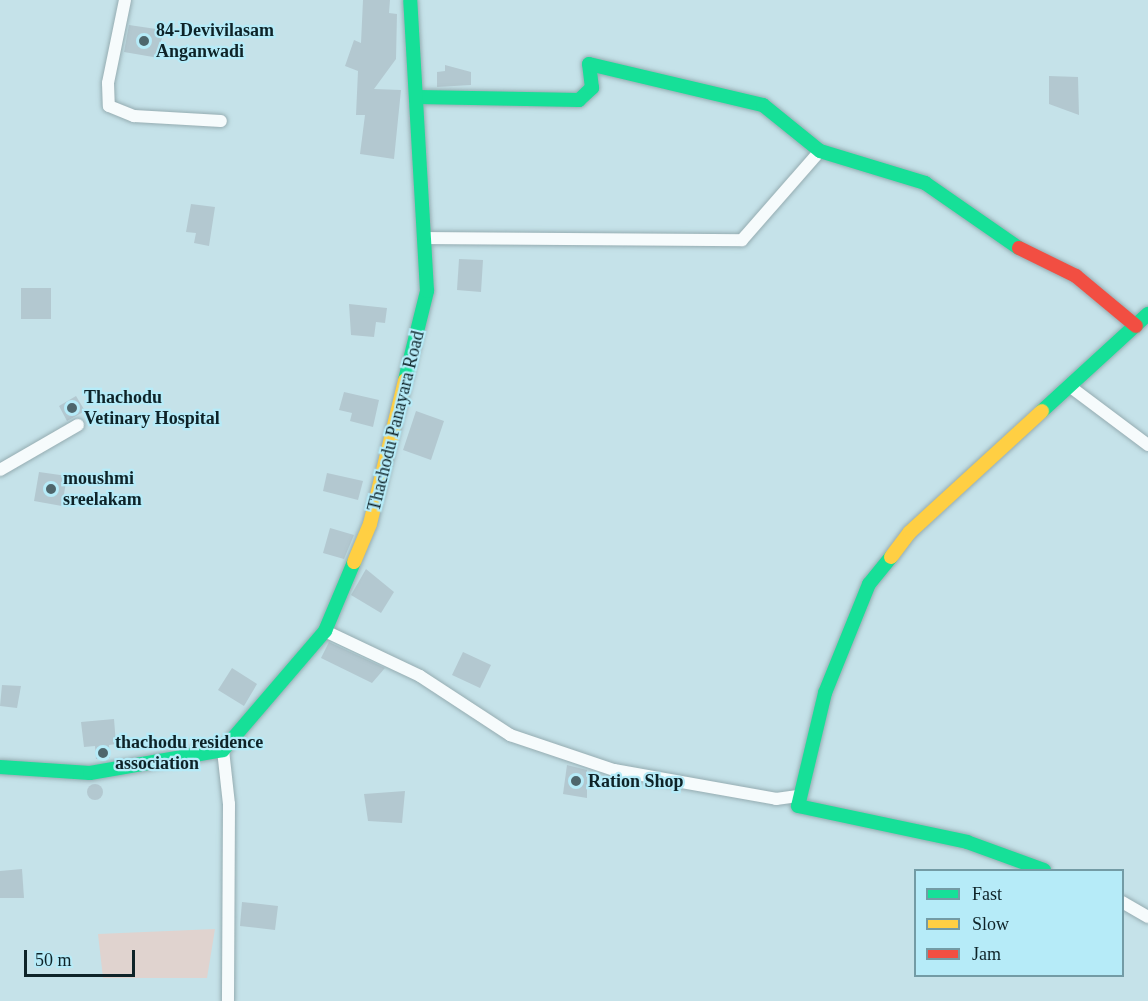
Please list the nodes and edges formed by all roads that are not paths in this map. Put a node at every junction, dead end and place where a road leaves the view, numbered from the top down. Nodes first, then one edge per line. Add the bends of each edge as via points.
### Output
1 (124, 0) edge
2 (410, 0) edge
3 (418, 97) junction
4 (221, 121) dead end
5 (820, 152) junction
6 (425, 238) junction
7 (1148, 314) edge
8 (1136, 326) junction
9 (1072, 388) junction
10 (78, 425) dead end
11 (1148, 445) edge
12 (0, 470) edge
13 (325, 631) junction
14 (223, 750) junction
15 (0, 767) edge
16 (798, 796) junction
17 (1041, 869) edge
18 (1124, 903) edge
19 (1148, 917) edge
20 (228, 1001) edge

1 - 4 street via 108,83 109,106 134,116
2 - 3 street, Thachodu Panayara Road
3 - 5 street via 579,100 592,88 590,64 763,105
3 - 6 street, Thachodu Panayara Road
5 - 6 street via 742,240
5 - 8 street via 924,183 1013,245 1076,276
6 - 13 street, Thachodu Panayara Road via 427,291 397,431 370,524
7 - 8 street
8 - 9 street
9 - 11 street
9 - 16 street via 910,532 869,584 825,693
10 - 12 street
13 - 14 street, Thachodu Panayara Road
13 - 16 street via 420,676 510,735 614,770 776,799
14 - 15 street via 90,773
14 - 20 street via 229,804
16 - 17 street via 798,806 967,842
18 - 19 street

